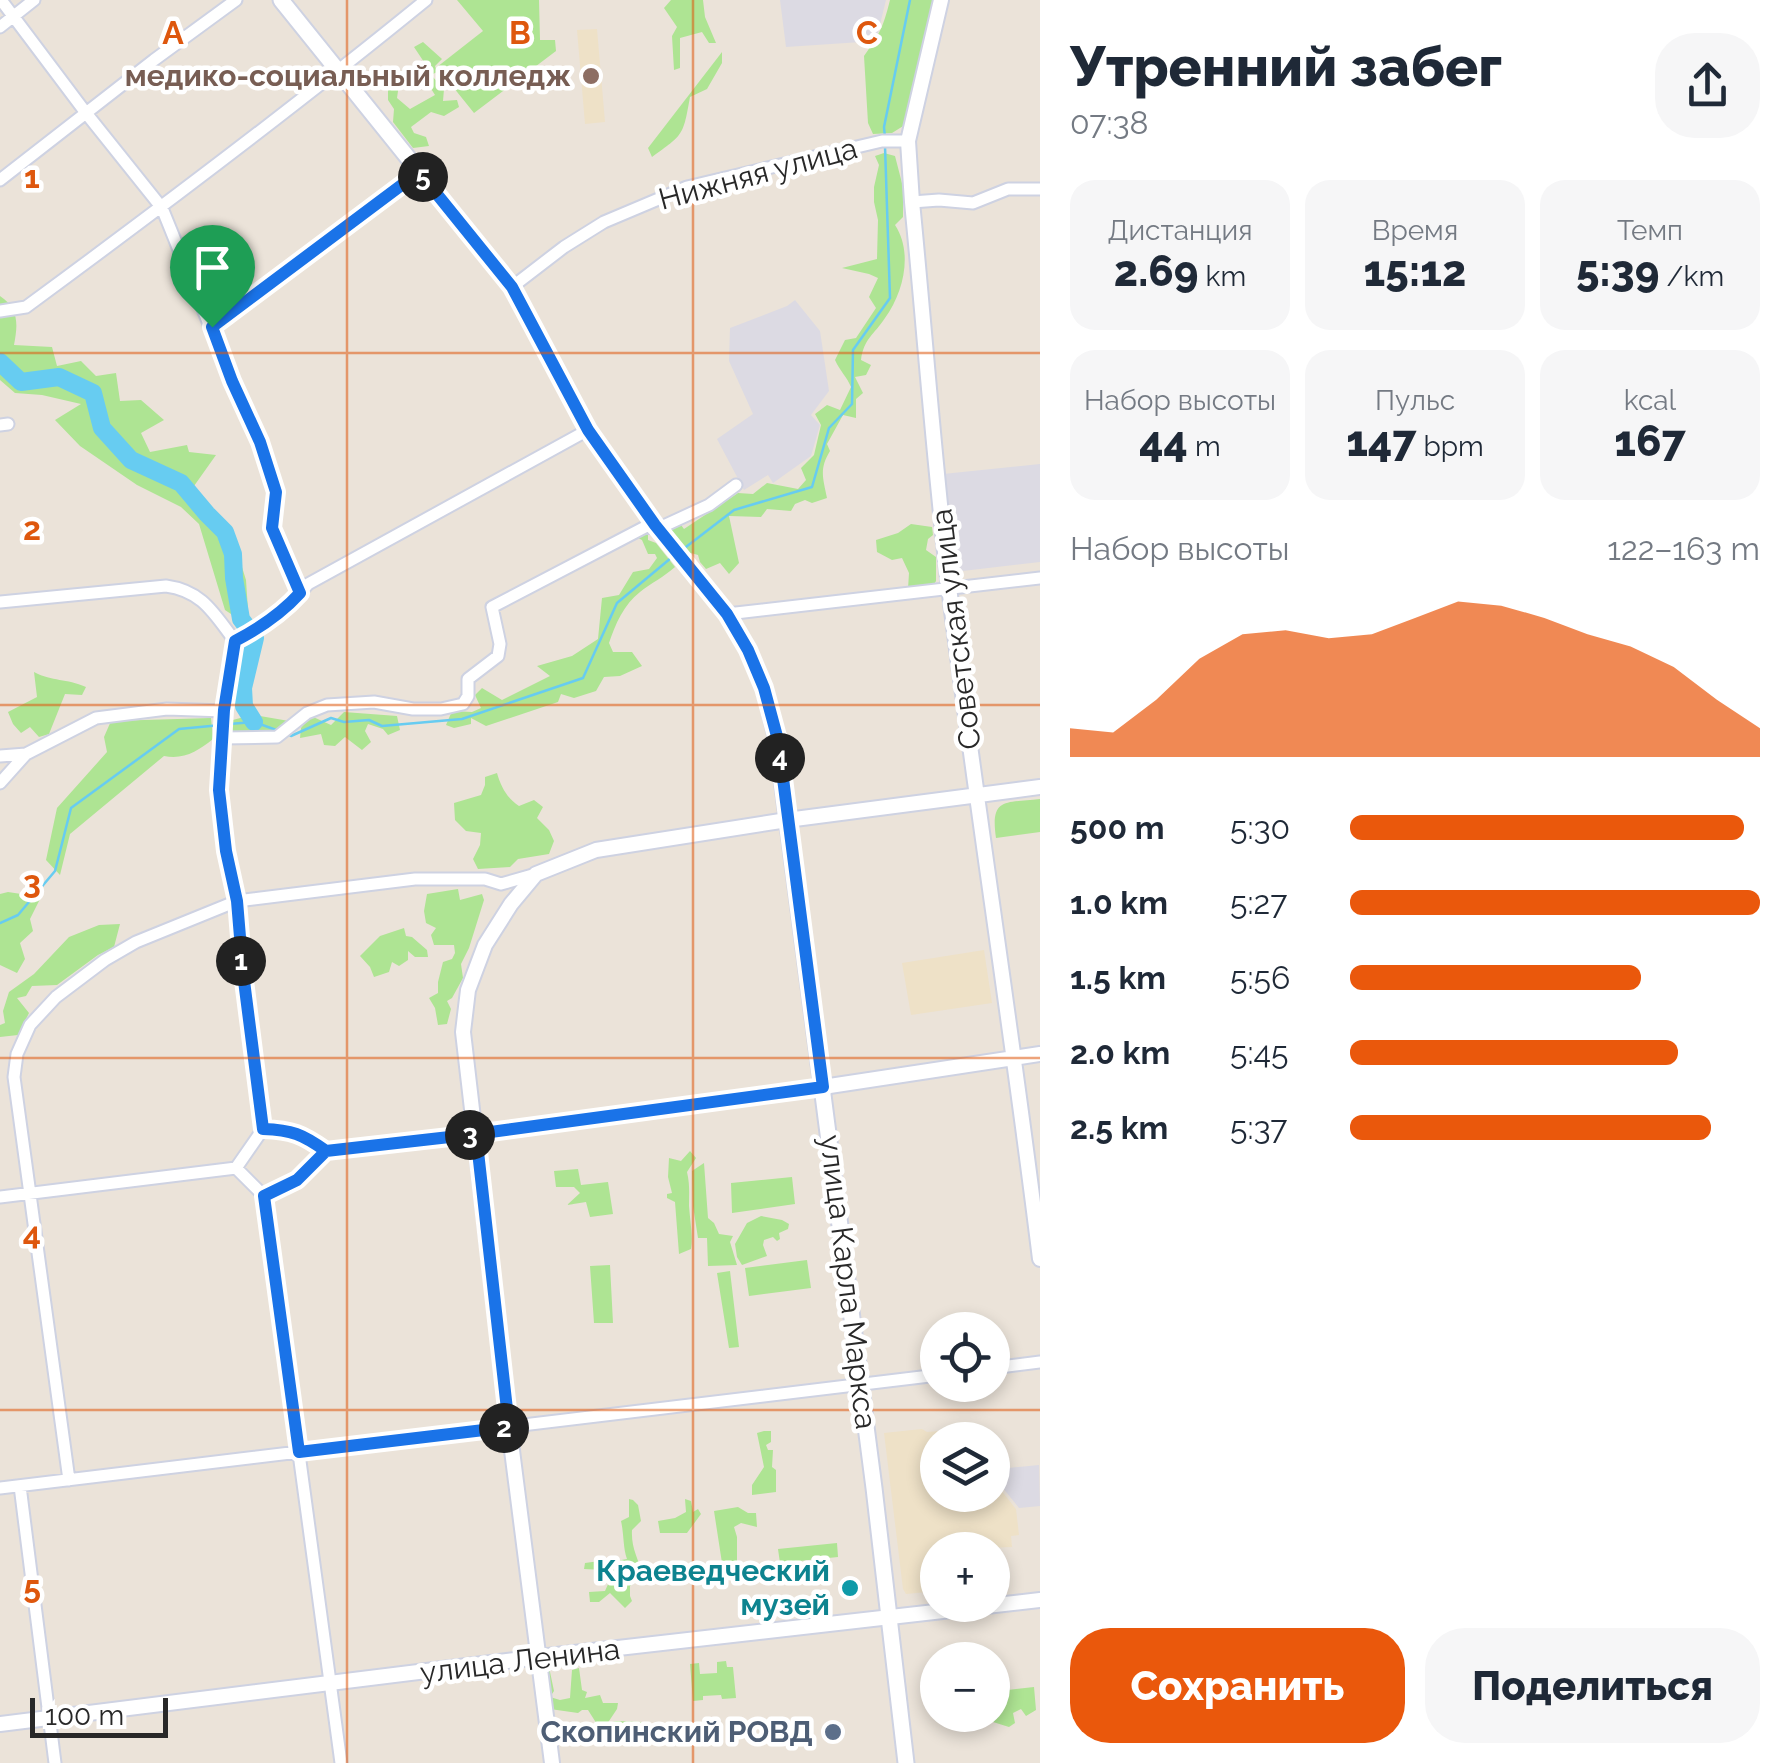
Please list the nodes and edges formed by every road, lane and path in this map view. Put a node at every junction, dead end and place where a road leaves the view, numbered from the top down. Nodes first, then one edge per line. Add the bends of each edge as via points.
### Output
1 (1, 0) edge
2 (34, 0) edge
3 (236, 0) edge
4 (280, 0) edge
5 (426, 0) edge
6 (941, 0) edge
7 (14, 15) junction
8 (0, 27) edge
9 (338, 72) junction
10 (86, 113) junction
11 (908, 141) junction
12 (419, 172) junction
13 (0, 180) edge
14 (1040, 189) edge
15 (912, 202) junction
16 (162, 208) junction
17 (512, 287) junction
18 (0, 310) edge
19 (212, 327) junction
20 (588, 430) junction
21 (736, 485) dead end
22 (657, 528) junction
23 (1040, 578) edge
24 (949, 589) junction
25 (300, 593) junction
26 (0, 602) edge
27 (727, 614) junction
28 (235, 641) junction
29 (224, 710) junction
30 (222, 738) junction
31 (26, 754) junction
32 (0, 756) edge
33 (0, 783) edge
34 (1040, 788) edge
35 (976, 794) junction
36 (787, 820) junction
37 (536, 874) junction
38 (237, 901) junction
39 (1040, 1054) edge
40 (1015, 1058) junction
41 (823, 1087) junction
42 (263, 1129) junction
43 (476, 1134) junction
44 (326, 1151) junction
45 (236, 1168) junction
46 (30, 1192) junction
47 (264, 1196) junction
48 (0, 1197) edge
49 (1040, 1259) edge
50 (1040, 1362) edge
51 (1010, 1366) edge
52 (920, 1377) edge
53 (861, 1384) junction
54 (509, 1427) junction
55 (299, 1452) junction
56 (69, 1480) junction
57 (20, 1486) junction
58 (0, 1488) edge
59 (1040, 1600) edge
60 (890, 1618) junction
61 (539, 1657) junction
62 (332, 1684) junction
63 (50, 1718) junction
64 (0, 1724) edge
65 (55, 1763) edge
66 (341, 1763) edge
67 (552, 1763) edge
68 (906, 1763) edge

1 - 7 street
2 - 7 street
3 - 10 street
4 - 9 main road, улица Карла Маркса
5 - 9 street
6 - 11 street, Советская улица
7 - 8 street
7 - 10 street
9 - 12 main road, улица Карла Маркса
9 - 16 street
10 - 13 street
10 - 16 street
11 - 15 street, Советская улица
11 - 17 street, Нижняя улица via 882,141 688,187 604,222
12 - 17 main road, улица Карла Маркса
12 - 19 street
14 - 15 street via 1008,189 973,203
15 - 24 street, Советская улица
16 - 18 street via 26,307
16 - 19 street
17 - 20 main road, улица Карла Маркса
19 - 25 street via 260,442 276,492 272,528
20 - 22 main road, улица Карла Маркса
20 - 25 street
21 - 22 street
22 - 27 main road, улица Карла Маркса
22 - 30 street via 647,526 492,607 498,656 468,679 463,704 327,705 276,737
23 - 24 street
24 - 27 street
24 - 35 street, Советская улица
25 - 28 street via 262,628
26 - 28 street via 187,588
27 - 36 main road, улица Карла Маркса via 764,688
28 - 29 street
29 - 30 street
29 - 31 street via 96,718
30 - 38 street via 219,790
31 - 32 street
31 - 33 street
34 - 35 street
35 - 36 street
35 - 40 street, Советская улица
36 - 37 street via 596,850
36 - 41 main road, улица Карла Маркса
37 - 38 street via 501,884 415,879
37 - 43 street via 486,945 468,990 462,1032
38 - 42 street
38 - 46 street via 105,960 30,1025 14,1077
39 - 40 street
40 - 41 street
40 - 49 street, Советская улица
41 - 43 street
41 - 53 main road, улица Карла Маркса
42 - 44 street via 302,1134
42 - 45 street
43 - 44 street
43 - 54 street
44 - 47 street via 297,1180
45 - 46 street
45 - 47 street
46 - 48 street
46 - 56 street
47 - 55 street
50 - 51 street
52 - 53 street
53 - 54 street
53 - 60 main road, улица Карла Маркса
54 - 55 street
54 - 61 street
55 - 56 street
55 - 62 street
56 - 57 street
57 - 58 street
57 - 63 street
59 - 60 street, улица Ленина
60 - 61 street, улица Ленина
60 - 68 main road, улица Карла Маркса
61 - 62 street, улица Ленина
61 - 67 street
62 - 63 street, улица Ленина
62 - 66 street
63 - 64 street, улица Ленина
63 - 65 street

